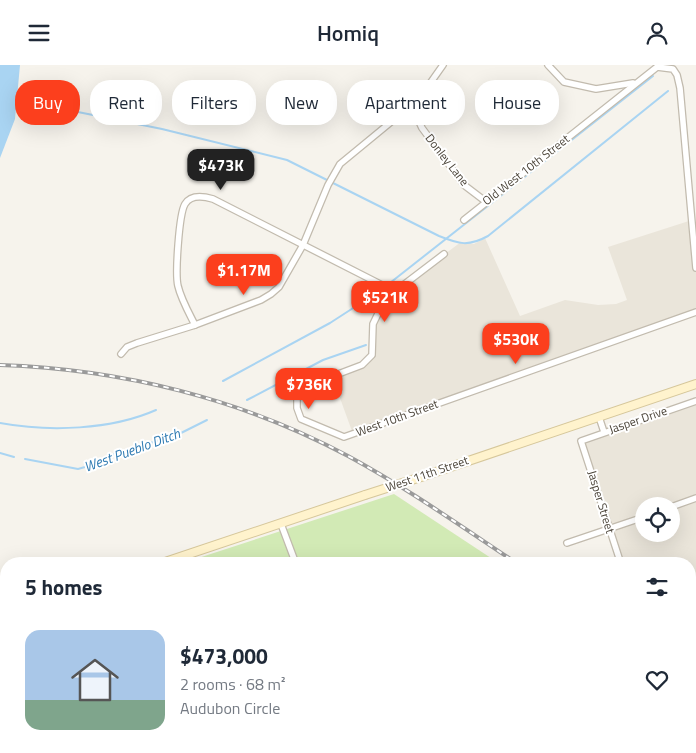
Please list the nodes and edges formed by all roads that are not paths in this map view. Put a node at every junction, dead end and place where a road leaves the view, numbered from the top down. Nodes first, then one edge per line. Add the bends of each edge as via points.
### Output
1 (443, 65) edge
2 (548, 65) edge
3 (432, 80) edge
4 (635, 83) junction
5 (387, 125) edge
6 (421, 125) edge
7 (485, 201) junction
8 (464, 220) dead end
9 (302, 245) junction
10 (444, 254) dead end
11 (696, 268) edge
12 (382, 285) dead end
13 (696, 312) edge
14 (195, 325) junction
15 (121, 354) dead end
16 (696, 384) edge
17 (696, 401) edge
18 (599, 417) junction
19 (604, 432) junction
20 (582, 441) joint
21 (696, 498) edge
22 (680, 504) edge
23 (635, 520) edge
24 (281, 524) junction
25 (609, 530) junction
26 (566, 543) dead end
27 (180, 557) edge
28 (293, 557) edge
29 (619, 557) edge

1 - 3 street
2 - 4 street via 564,82 596,89
4 - 7 street, Old West 10th Street
4 - 11 street, Old West 10th Street via 656,67 673,69 677,75
5 - 9 street via 340,164
6 - 7 street, Donley Lane via 464,185
7 - 8 street, Old West 10th Street
9 - 12 street
9 - 14 street via 272,294
9 - 14 street via 213,199 193,197 185,203 181,213 177,278
10 - 13 street, West 10th Street via 385,299 373,324 372,355 362,365 304,387 297,395 301,419 344,437
14 - 15 street via 137,343
16 - 18 street, West 11th Street
17 - 19 street, Jasper Drive
18 - 19 street
18 - 24 street, West 11th Street, bridge
19 - 20 street, Jasper Drive
20 - 25 street, Jasper Street
21 - 22 street
23 - 25 street
24 - 27 street, West 11th Street
24 - 28 street
25 - 26 street
25 - 29 street, Jasper Street

